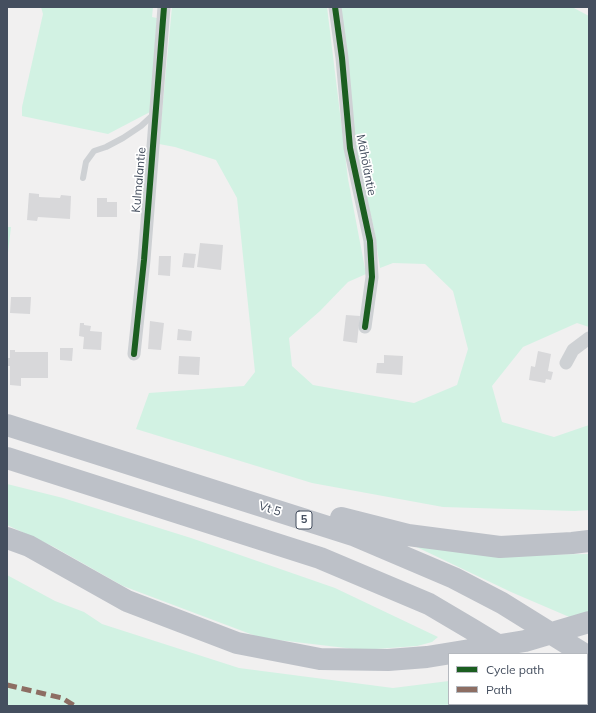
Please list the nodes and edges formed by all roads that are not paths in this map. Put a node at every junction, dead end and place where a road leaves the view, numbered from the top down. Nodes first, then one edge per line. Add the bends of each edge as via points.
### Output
1 (164, 7) edge
2 (335, 7) edge
3 (156, 113) junction
4 (83, 178) dead end
5 (365, 328) dead end
6 (589, 338) edge
7 (134, 354) dead end
8 (566, 363) dead end
9 (7, 425) edge
10 (7, 458) edge
11 (7, 538) edge
12 (589, 541) edge
13 (589, 622) edge
14 (452, 653) edge
15 (510, 653) edge
16 (582, 653) edge
17 (448, 654) edge

1 - 3 street, Kulmalantie
2 - 5 street, Mähöläntie via 350,148 370,240 372,277
3 - 4 lane via 123,138 94,151 86,162
3 - 7 street, Kulmalantie
6 - 8 street via 573,350
9 - 12 highway via 408,535 500,547
9 - 16 highway, Vt 5 / 5 via 353,535 454,578 502,603
10 - 15 highway via 320,558 429,604
11 - 17 highway via 29,546 128,601 237,643 320,659 388,660
13 - 14 highway via 525,641

